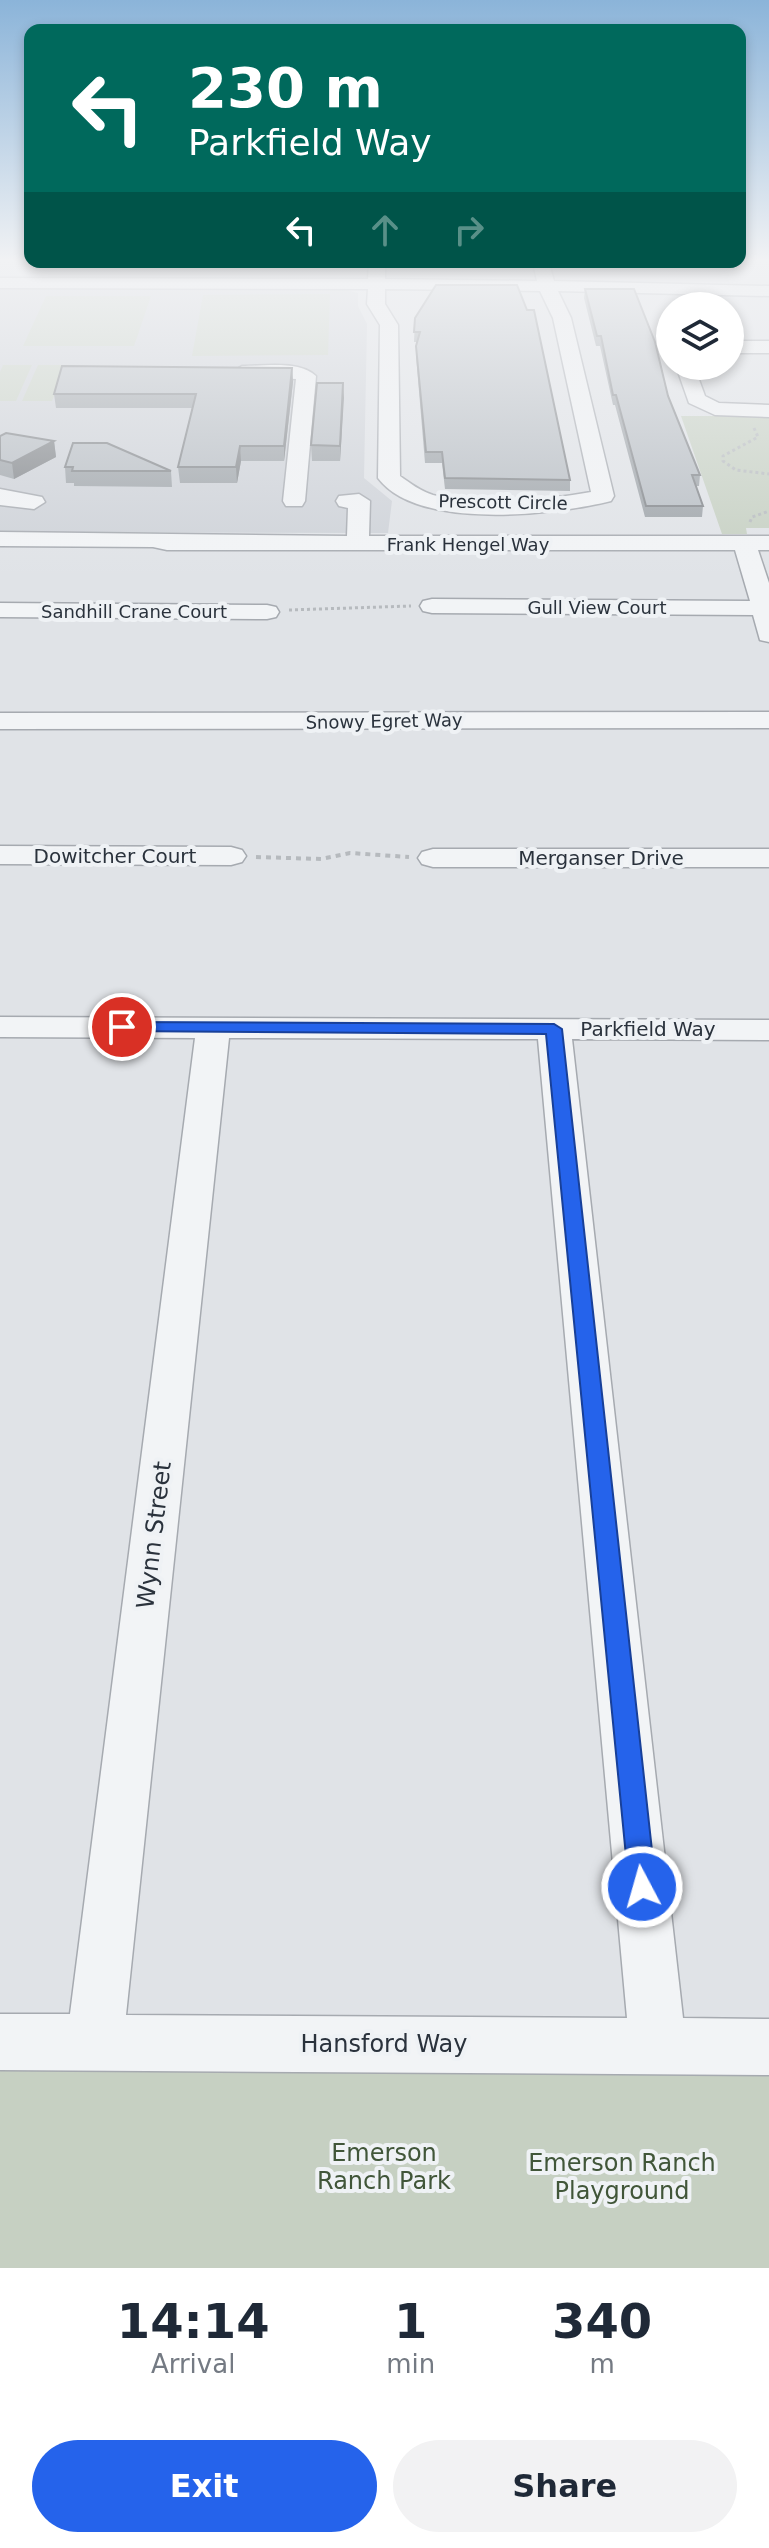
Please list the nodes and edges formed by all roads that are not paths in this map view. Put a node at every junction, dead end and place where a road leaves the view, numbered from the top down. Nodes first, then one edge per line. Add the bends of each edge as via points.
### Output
1 (389, 367) edge
2 (573, 367) edge
3 (216, 372) edge
4 (690, 380) edge
5 (769, 411) edge
6 (2, 501) edge
7 (294, 501) dead end
8 (34, 502) dead end
9 (0, 539) edge
10 (167, 543) junction
11 (744, 543) junction
12 (769, 543) edge
13 (0, 549) edge
14 (432, 606) road end
15 (763, 608) junction
16 (0, 610) edge
17 (267, 612) road end
18 (769, 635) edge
19 (769, 720) edge
20 (0, 721) edge
21 (0, 855) edge
22 (231, 856) road end
23 (433, 858) road end
24 (769, 858) edge
25 (0, 1027) edge
26 (213, 1027) junction
27 (554, 1029) junction
28 (769, 1030) edge
29 (0, 2042) edge
30 (95, 2042) junction
31 (658, 2046) junction
32 (769, 2047) edge

1 - 2 street, Prescott Circle via 389,478 429,501 464,505 580,503 603,496
3 - 7 street via 306,376
4 - 5 street via 696,399 715,409
6 - 8 street
9 - 10 street, Frank Hengel Way
10 - 11 street, Frank Hengel Way via 350,521
10 - 13 street, Frank Hengel Way
11 - 12 street, Frank Hengel Way
11 - 15 street
14 - 15 street, Gull View Court
15 - 18 street
16 - 17 street, Sandhill Crane Court
19 - 20 street, Snowy Egret Way
21 - 22 street, Dowitcher Court
23 - 24 street, Merganser Drive
25 - 26 street, Parkfield Way
26 - 27 street, Parkfield Way
26 - 30 street, Wynn Street
27 - 28 street, Parkfield Way
27 - 31 street
29 - 30 street, Hansford Way
30 - 31 street, Hansford Way
31 - 32 street, Hansford Way

